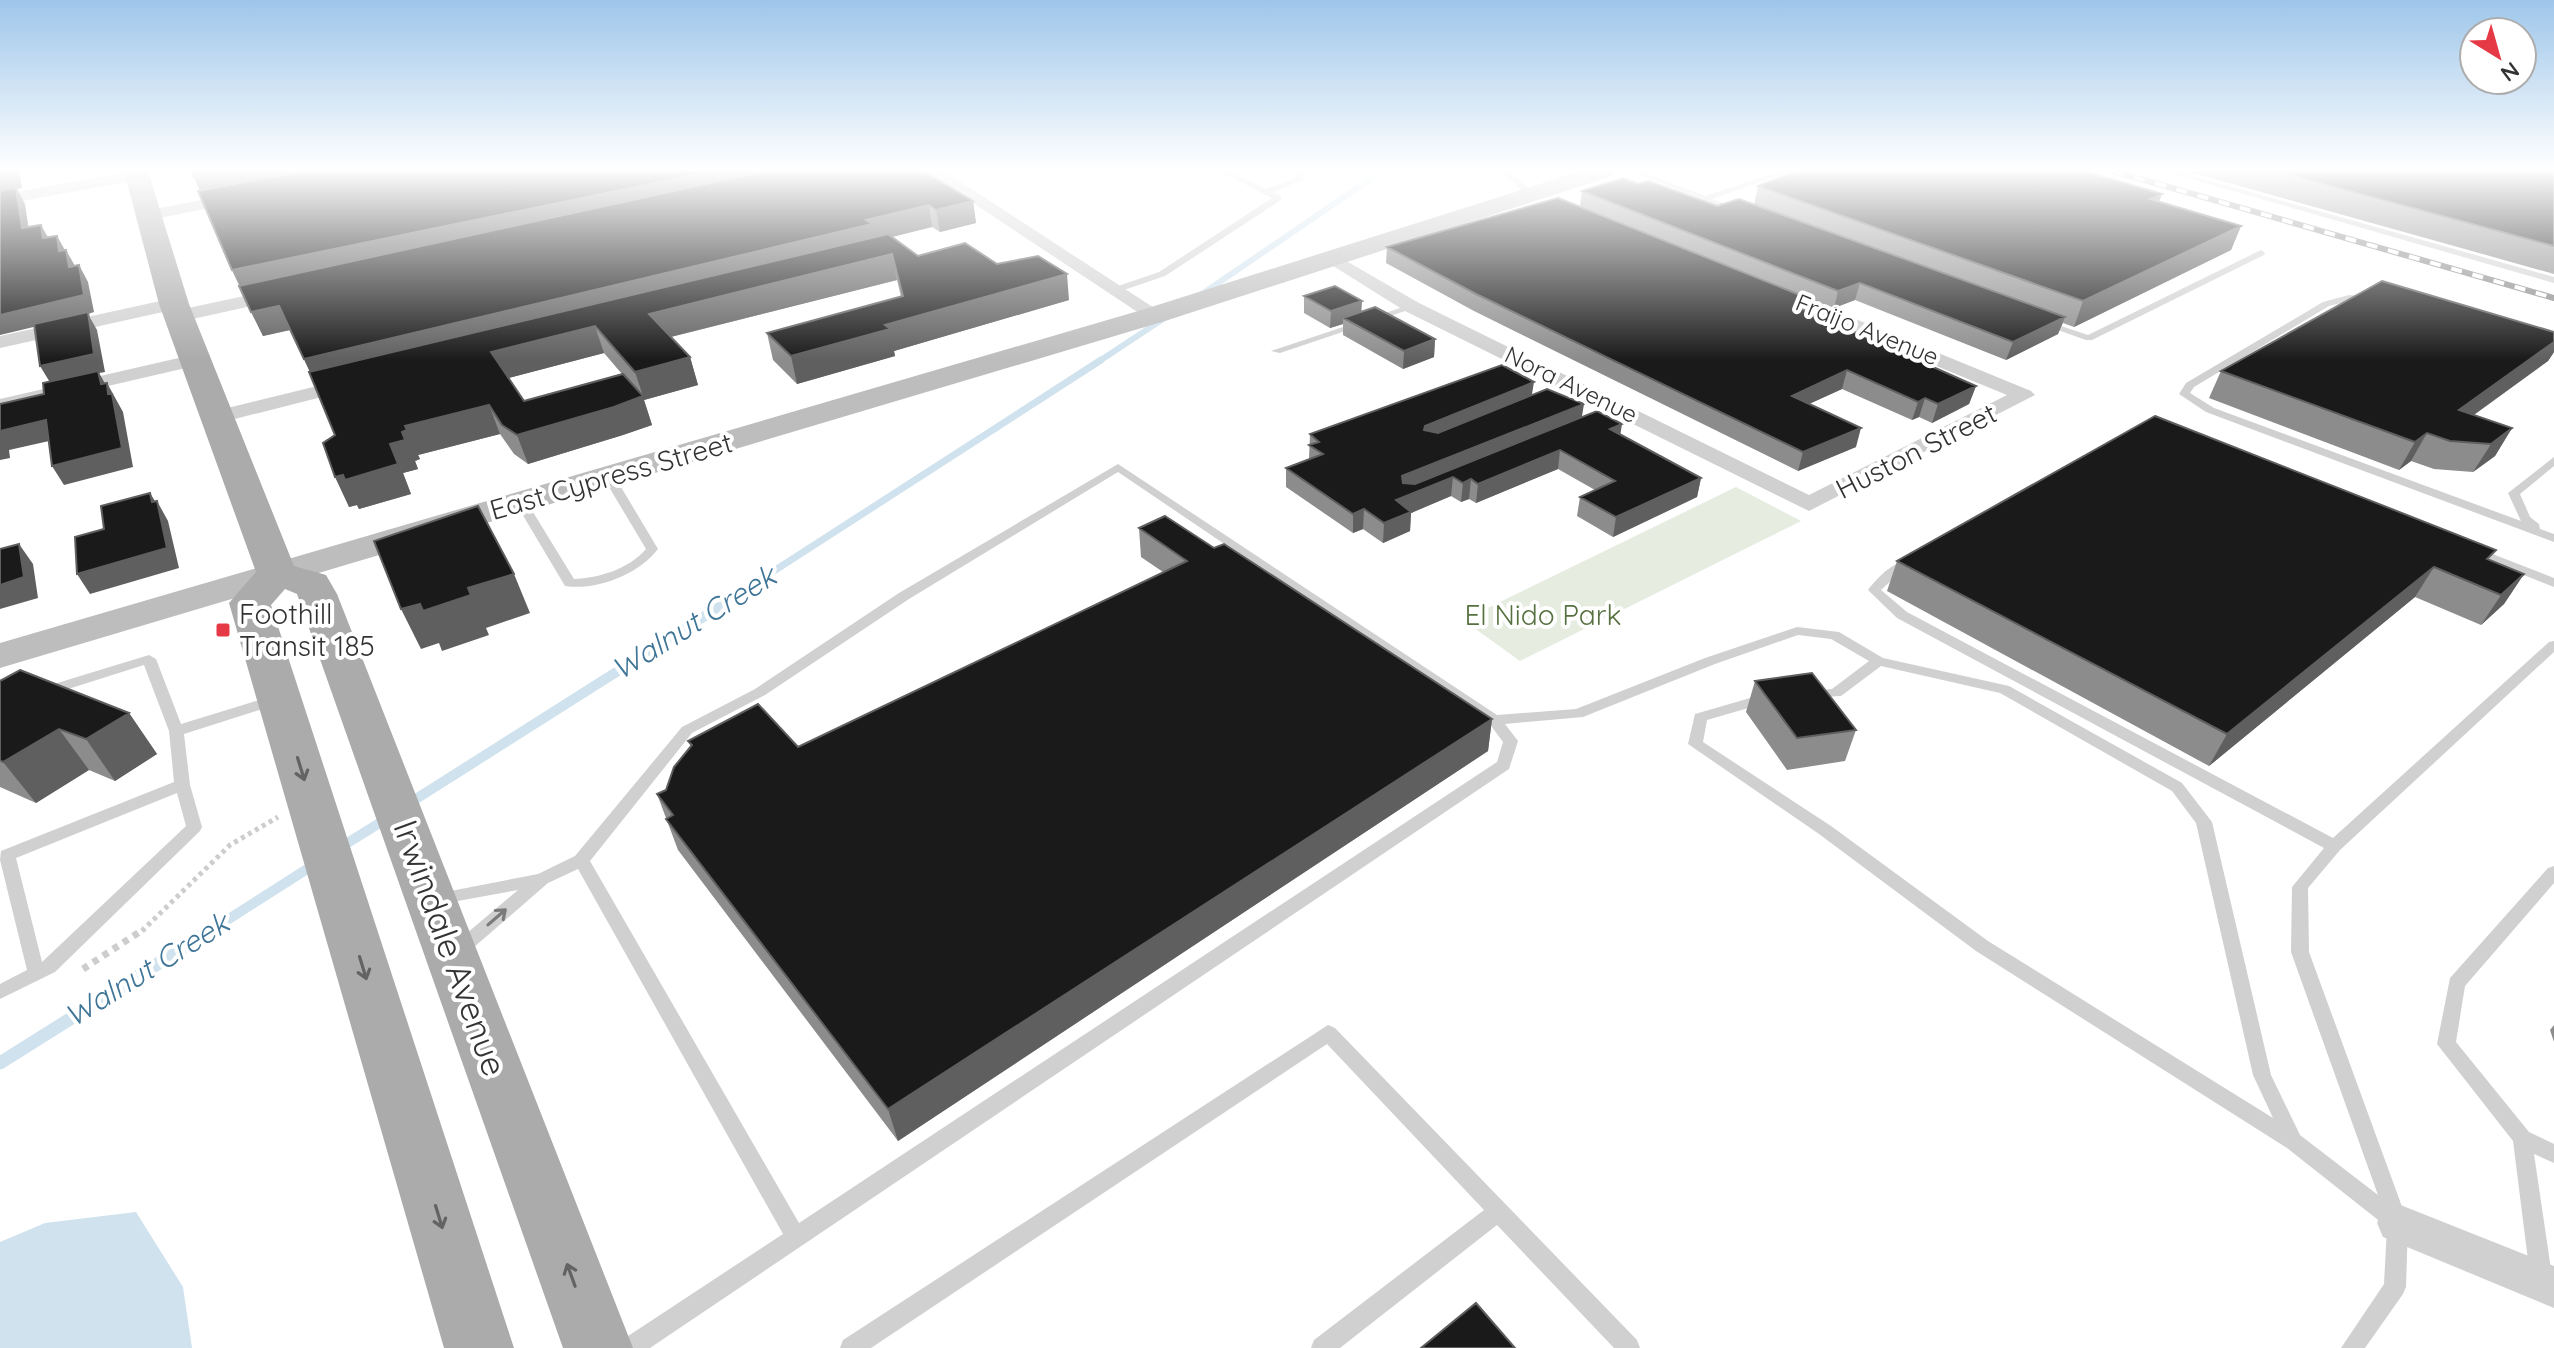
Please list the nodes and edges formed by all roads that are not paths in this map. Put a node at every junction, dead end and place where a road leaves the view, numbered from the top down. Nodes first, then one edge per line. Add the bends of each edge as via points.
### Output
1 (154, 234) edge
2 (1027, 234) edge
3 (1223, 234) edge
4 (1412, 234) edge
5 (2390, 234) edge
6 (2261, 253) dead end
7 (1336, 260) junction
8 (2554, 280) edge
9 (1763, 288) edge
10 (300, 290) edge
11 (2379, 301) edge
12 (1412, 307) junction
13 (1138, 308) junction
14 (176, 310) junction
15 (2037, 321) edge
16 (0, 342) edge
17 (1276, 351) dead end
18 (196, 360) junction
19 (374, 378) edge
20 (2023, 397) joint
21 (0, 405) edge
22 (219, 417) junction
23 (2554, 460) edge
24 (609, 477) junction
25 (521, 502) junction
26 (1809, 504) joint
27 (2549, 536) edge
28 (2468, 548) edge
29 (1916, 559) edge
30 (277, 574) junction
31 (2554, 583) edge
32 (2554, 645) edge
33 (0, 656) edge
34 (1879, 661) junction
35 (29, 696) edge
36 (280, 699) junction
37 (1494, 720) junction
38 (176, 731) junction
39 (182, 785) junction
40 (2334, 846) junction
41 (581, 860) junction
42 (2554, 872) edge
43 (423, 874) junction
44 (542, 879) junction
45 (453, 955) junction
46 (36, 973) junction
47 (0, 992) edge
48 (2522, 1138) junction
49 (2293, 1141) junction
50 (2554, 1154) edge
51 (1499, 1211) junction
52 (2398, 1223) junction
53 (795, 1236) junction
54 (2548, 1284) edge
55 (479, 1348) edge
56 (598, 1348) edge
57 (630, 1348) edge
58 (851, 1348) edge
59 (1322, 1348) edge
60 (1629, 1348) edge
61 (2352, 1348) edge

1 - 14 main road
2 - 13 street
3 - 13 lane via 1162,274
4 - 7 street, East Cypress Street
5 - 8 lane
6 - 15 lane via 2089,338
7 - 12 street, Nora Avenue
7 - 13 street, East Cypress Street via 1222,295
9 - 20 street, Fraijo Avenue
10 - 14 street
11 - 27 lane via 2349,298 2326,304 2190,385 2184,394 2210,410
12 - 17 lane
12 - 26 street, Nora Avenue via 1569,391
13 - 24 street, East Cypress Street
14 - 16 street
14 - 18 main road
18 - 21 street
18 - 22 main road
19 - 22 street
20 - 26 street, Huston Street
22 - 30 main road
23 - 27 lane via 2514,493 2525,519
24 - 25 street, East Cypress Street
24 - 25 lane via 652,549 646,559 586,584 570,583
25 - 30 street, East Cypress Street
28 - 31 lane
29 - 40 lane via 1874,590 1902,615
30 - 33 street, East Cypress Street
30 - 36 main road via 250,603
30 - 43 main road, Irwindale Avenue via 312,584
32 - 40 lane
34 - 37 lane via 1834,635 1797,631 1578,714
34 - 49 lane via 2004,689 2177,787 2204,822 2262,1075
34 - 49 lane via 1836,693 1784,697 1700,717 1695,744 1825,830 1982,946
35 - 38 lane via 149,659
36 - 38 lane
36 -> 55 main road
37 - 41 lane via 1118,467 904,596 760,692 687,730
37 - 53 lane via 1511,741 1504,765
38 - 39 lane
39 - 46 lane via 194,827 49,967
39 - 46 lane via 7,855
40 - 52 lane via 2300,887 2300,952
41 - 44 lane
41 - 53 lane
42 - 48 lane via 2456,983 2446,1044
43 - 44 lane
43 - 45 main road, Irwindale Avenue
45 -> 44 lane
56 -> 45 main road, Irwindale Avenue
46 - 47 lane
48 - 50 lane
48 - 54 lane
49 - 52 lane
51 - 58 lane via 1328,1033
51 - 59 lane
51 - 60 lane
52 - 54 street
52 - 61 lane via 2395,1287
53 - 57 lane

